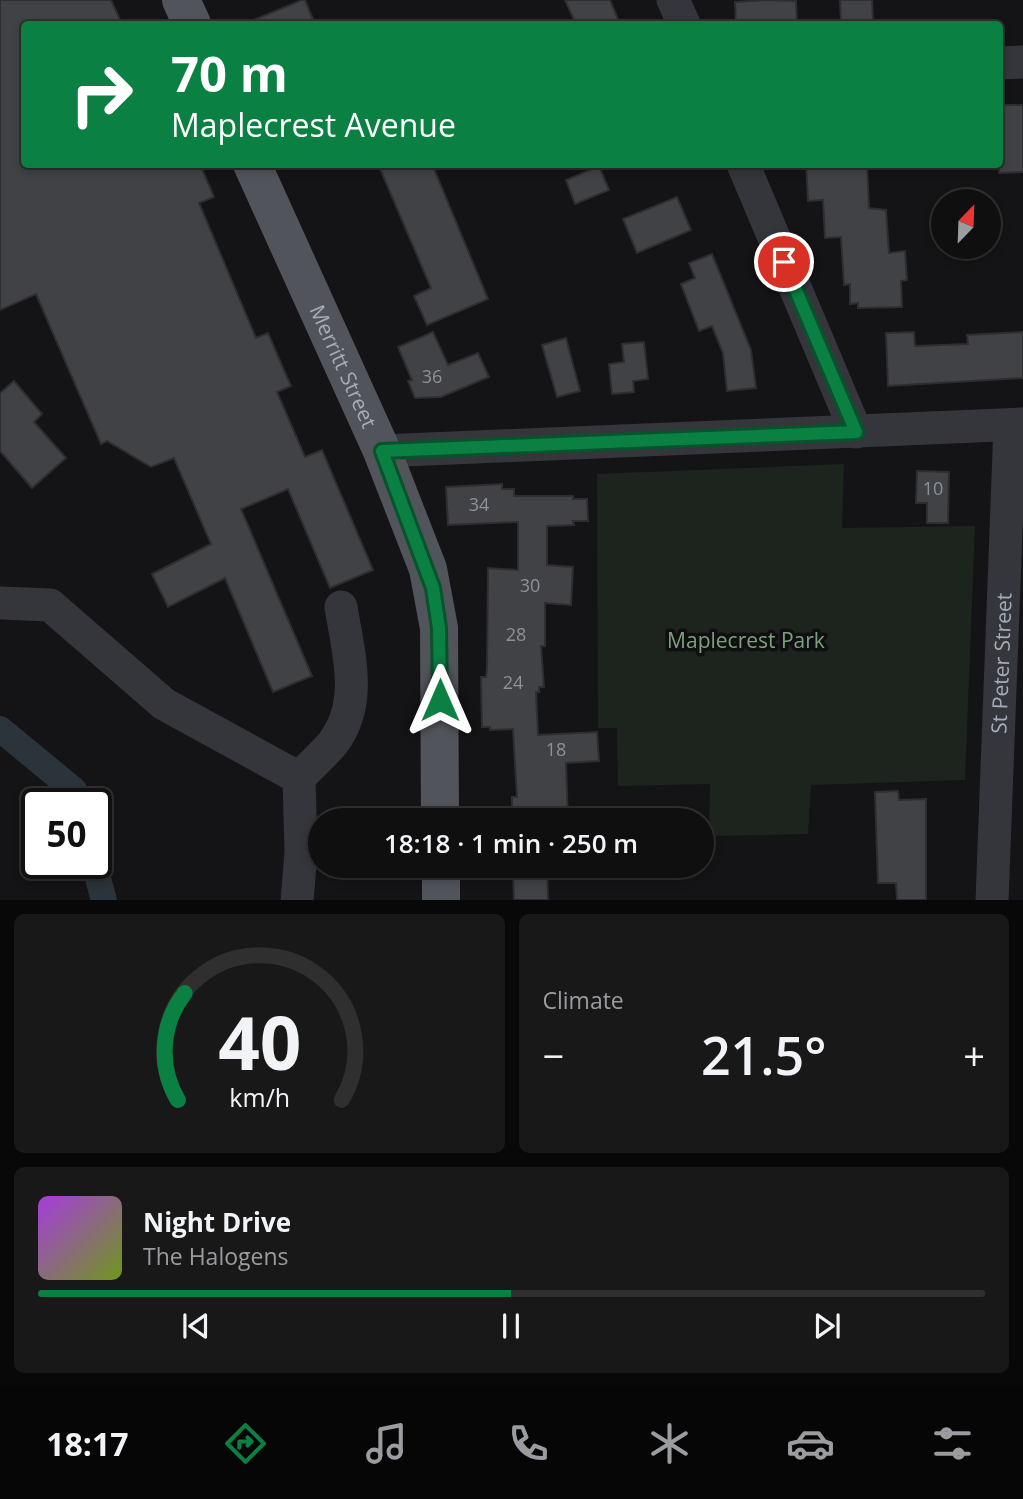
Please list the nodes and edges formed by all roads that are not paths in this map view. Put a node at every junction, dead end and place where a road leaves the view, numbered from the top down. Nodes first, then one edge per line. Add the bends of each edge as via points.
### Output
1 (181, 0) edge
2 (673, 0) edge
3 (191, 21) edge
4 (683, 21) edge
5 (1023, 62) edge
6 (1003, 63) edge
7 (254, 168) edge
8 (745, 168) edge
9 (1017, 425) edge
10 (856, 432) junction
11 (382, 451) junction
12 (0, 603) edge
13 (341, 607) dead end
14 (299, 778) junction
15 (440, 808) edge
16 (297, 900) edge
17 (992, 900) edge

1 - 3 main road
2 - 4 street
5 - 6 street
7 - 11 main road, Merritt Street
8 - 10 street
9 - 10 street
9 - 17 street, St Peter Street
10 - 11 street
11 - 15 main road, Merritt Street via 428,569 437,607
12 - 14 street via 50,604 164,704
13 - 14 street via 354,688 345,722 333,743
14 - 16 street via 302,852

